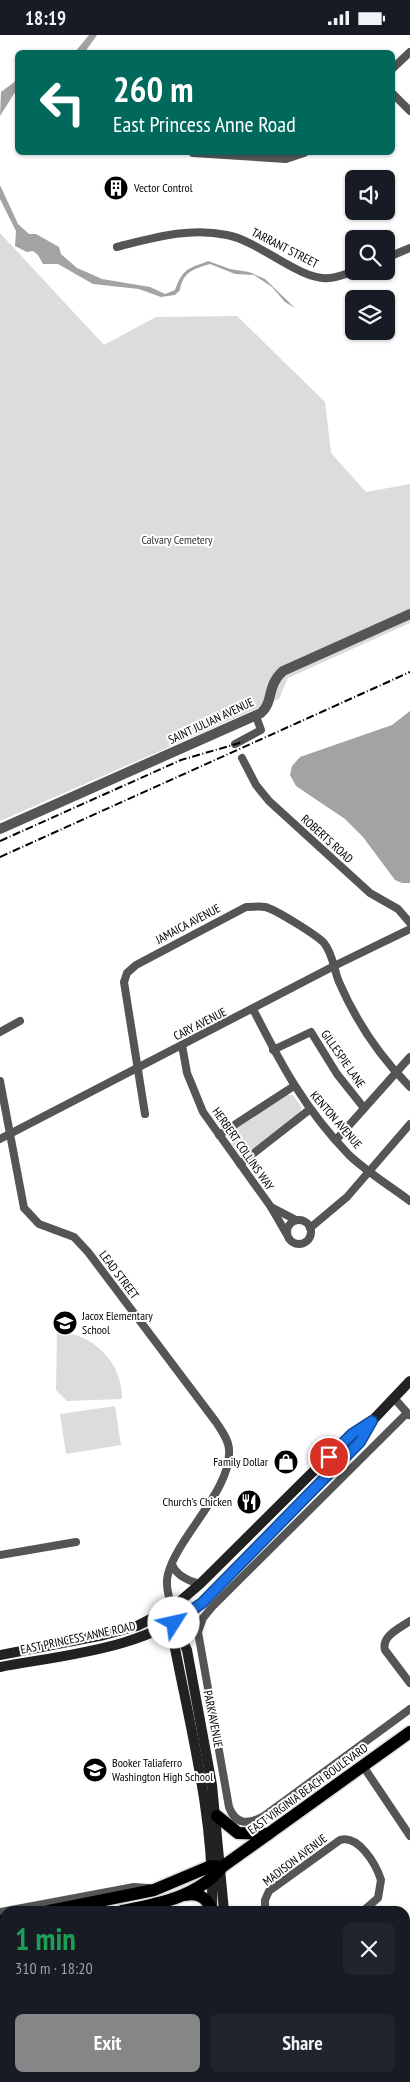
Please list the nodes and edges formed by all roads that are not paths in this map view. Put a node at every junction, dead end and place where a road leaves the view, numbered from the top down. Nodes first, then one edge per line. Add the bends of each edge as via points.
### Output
1 (410, 52) edge
2 (395, 66) edge
3 (395, 96) edge
4 (410, 111) edge
5 (218, 155) edge
6 (298, 155) edge
7 (117, 247) dead end
8 (410, 248) edge
9 (395, 254) edge
10 (345, 273) edge
11 (410, 614) edge
12 (256, 716) junction
13 (235, 744) dead end
14 (242, 759) dead end
15 (0, 829) edge
16 (410, 923) edge
17 (410, 929) edge
18 (334, 966) junction
19 (253, 1009) junction
20 (20, 1021) dead end
21 (0, 1032) edge
22 (182, 1045) junction
23 (274, 1050) junction
24 (410, 1057) edge
25 (138, 1068) junction
26 (396, 1073) junction
27 (0, 1081) edge
28 (294, 1086) junction
29 (410, 1087) edge
30 (364, 1108) junction
31 (309, 1110) junction
32 (145, 1114) dead end
33 (410, 1125) edge
34 (8, 1135) junction
35 (219, 1135) junction
36 (0, 1139) edge
37 (336, 1140) junction
38 (240, 1164) junction
39 (370, 1171) junction
40 (410, 1201) edge
41 (271, 1207) junction
42 (296, 1220) junction
43 (310, 1228) junction
44 (286, 1233) junction
45 (410, 1381) edge
46 (394, 1399) junction
47 (408, 1415) edge
48 (372, 1421) junction
49 (76, 1542) dead end
50 (0, 1555) edge
51 (172, 1564) junction
52 (200, 1584) junction
53 (172, 1608) junction
54 (410, 1621) edge
55 (174, 1623) junction
56 (0, 1655) edge
57 (0, 1667) edge
58 (410, 1683) edge
59 (410, 1709) edge
60 (410, 1732) edge
61 (363, 1766) junction
62 (229, 1808) junction
63 (217, 1816) junction
64 (268, 1834) junction
65 (410, 1836) edge
66 (215, 1871) junction
67 (154, 1890) junction
68 (180, 1896) junction
69 (32, 1906) edge
70 (74, 1906) edge
71 (147, 1906) edge
72 (210, 1906) edge
73 (212, 1906) edge
74 (223, 1906) edge
75 (265, 1906) edge
76 (369, 1906) edge

1 - 2 street
3 - 4 street
5 - 6 street via 267,159
7 - 10 street, TARRANT STREET via 174,233 226,234 250,242 310,276 328,278
8 - 9 street
11 - 12 street, SAINT JULIAN AVENUE via 283,671 272,685 268,706
12 - 13 street via 261,730
12 - 15 street, SAINT JULIAN AVENUE
14 - 16 street, ROBERTS ROAD via 269,801 370,893 398,909
17 - 18 street, CARY AVENUE
18 - 19 street, CARY AVENUE
18 - 25 street, JAMAICA AVENUE via 324,943 314,934 267,907 246,907 227,915 127,973 124,982
18 - 26 street, JAMAICA AVENUE via 368,1037
19 - 22 street, CARY AVENUE
19 - 23 street, KENTON AVENUE
20 - 21 street
22 - 25 street, CARY AVENUE
22 - 35 street, HERBERT COLLINS WAY via 187,1073 202,1112
23 - 28 street, KENTON AVENUE
23 - 30 street, GILLESPIE LANE via 311,1032 337,1074
24 - 26 street
25 - 32 street, JAMAICA AVENUE
25 - 34 street, CARY AVENUE
26 - 29 street, JAMAICA AVENUE
26 - 30 street
27 - 34 street, LEAD STREET
28 - 31 street, KENTON AVENUE
28 - 35 street
30 - 37 street
31 - 37 street, KENTON AVENUE
31 - 38 street
33 - 39 street
34 - 36 street, CARY AVENUE
34 - 51 street, LEAD STREET via 24,1208 39,1224 74,1237 88,1252 216,1422 229,1447 226,1470
35 - 38 street, HERBERT COLLINS WAY
37 - 39 street, KENTON AVENUE
38 - 41 street, HERBERT COLLINS WAY
39 - 40 street, KENTON AVENUE
39 - 43 street via 347,1197
41 - 42 street, HERBERT COLLINS WAY
41 - 44 street, HERBERT COLLINS WAY
42 - 43 street, HERBERT COLLINS WAY via 303,1221
42 - 44 street
43 - 44 street via 310,1238 301,1244 291,1242
45 - 46 main road, EAST PRINCESS ANNE ROAD
46 - 47 street
46 - 48 main road, EAST PRINCESS ANNE ROAD
47 - 62 street via 212,1607 199,1625 199,1642
48 - 52 main road, EAST PRINCESS ANNE ROAD via 352,1434
48 - 55 main road, EAST PRINCESS ANNE ROAD via 360,1442 202,1603
49 - 50 street
51 - 52 street via 186,1579
51 - 53 street, LEAD STREET via 167,1583
52 - 53 main road, EAST PRINCESS ANNE ROAD
53 - 55 main road, PARK AVENUE
53 - 56 main road, EAST PRINCESS ANNE ROAD via 138,1626
54 - 58 street via 387,1637 384,1644
55 - 57 main road, EAST PRINCESS ANNE ROAD via 133,1641
55 - 63 main road, PARK AVENUE via 188,1650
55 - 66 main road, PARK AVENUE via 173,1638
59 - 62 street via 264,1816 244,1823 236,1819
60 - 61 main road, EAST VIRGINIA BEACH BOULEVARD
61 - 64 main road, EAST VIRGINIA BEACH BOULEVARD
61 - 65 street
62 - 63 street
63 - 64 main road via 238,1833
63 - 66 main road, PARK AVENUE
64 - 66 main road, EAST VIRGINIA BEACH BOULEVARD
66 - 67 main road, EAST VIRGINIA BEACH BOULEVARD
66 - 68 main road, EAST VIRGINIA BEACH BOULEVARD
66 - 73 main road, PARK AVENUE
66 - 74 main road, PARK AVENUE
67 - 69 street via 134,1887
67 - 70 main road, EAST VIRGINIA BEACH BOULEVARD
68 - 71 main road, EAST VIRGINIA BEACH BOULEVARD
68 - 72 main road via 197,1894
75 - 76 street, MADISON AVENUE via 266,1895 275,1885 340,1840 348,1838 357,1843 381,1880 378,1898

